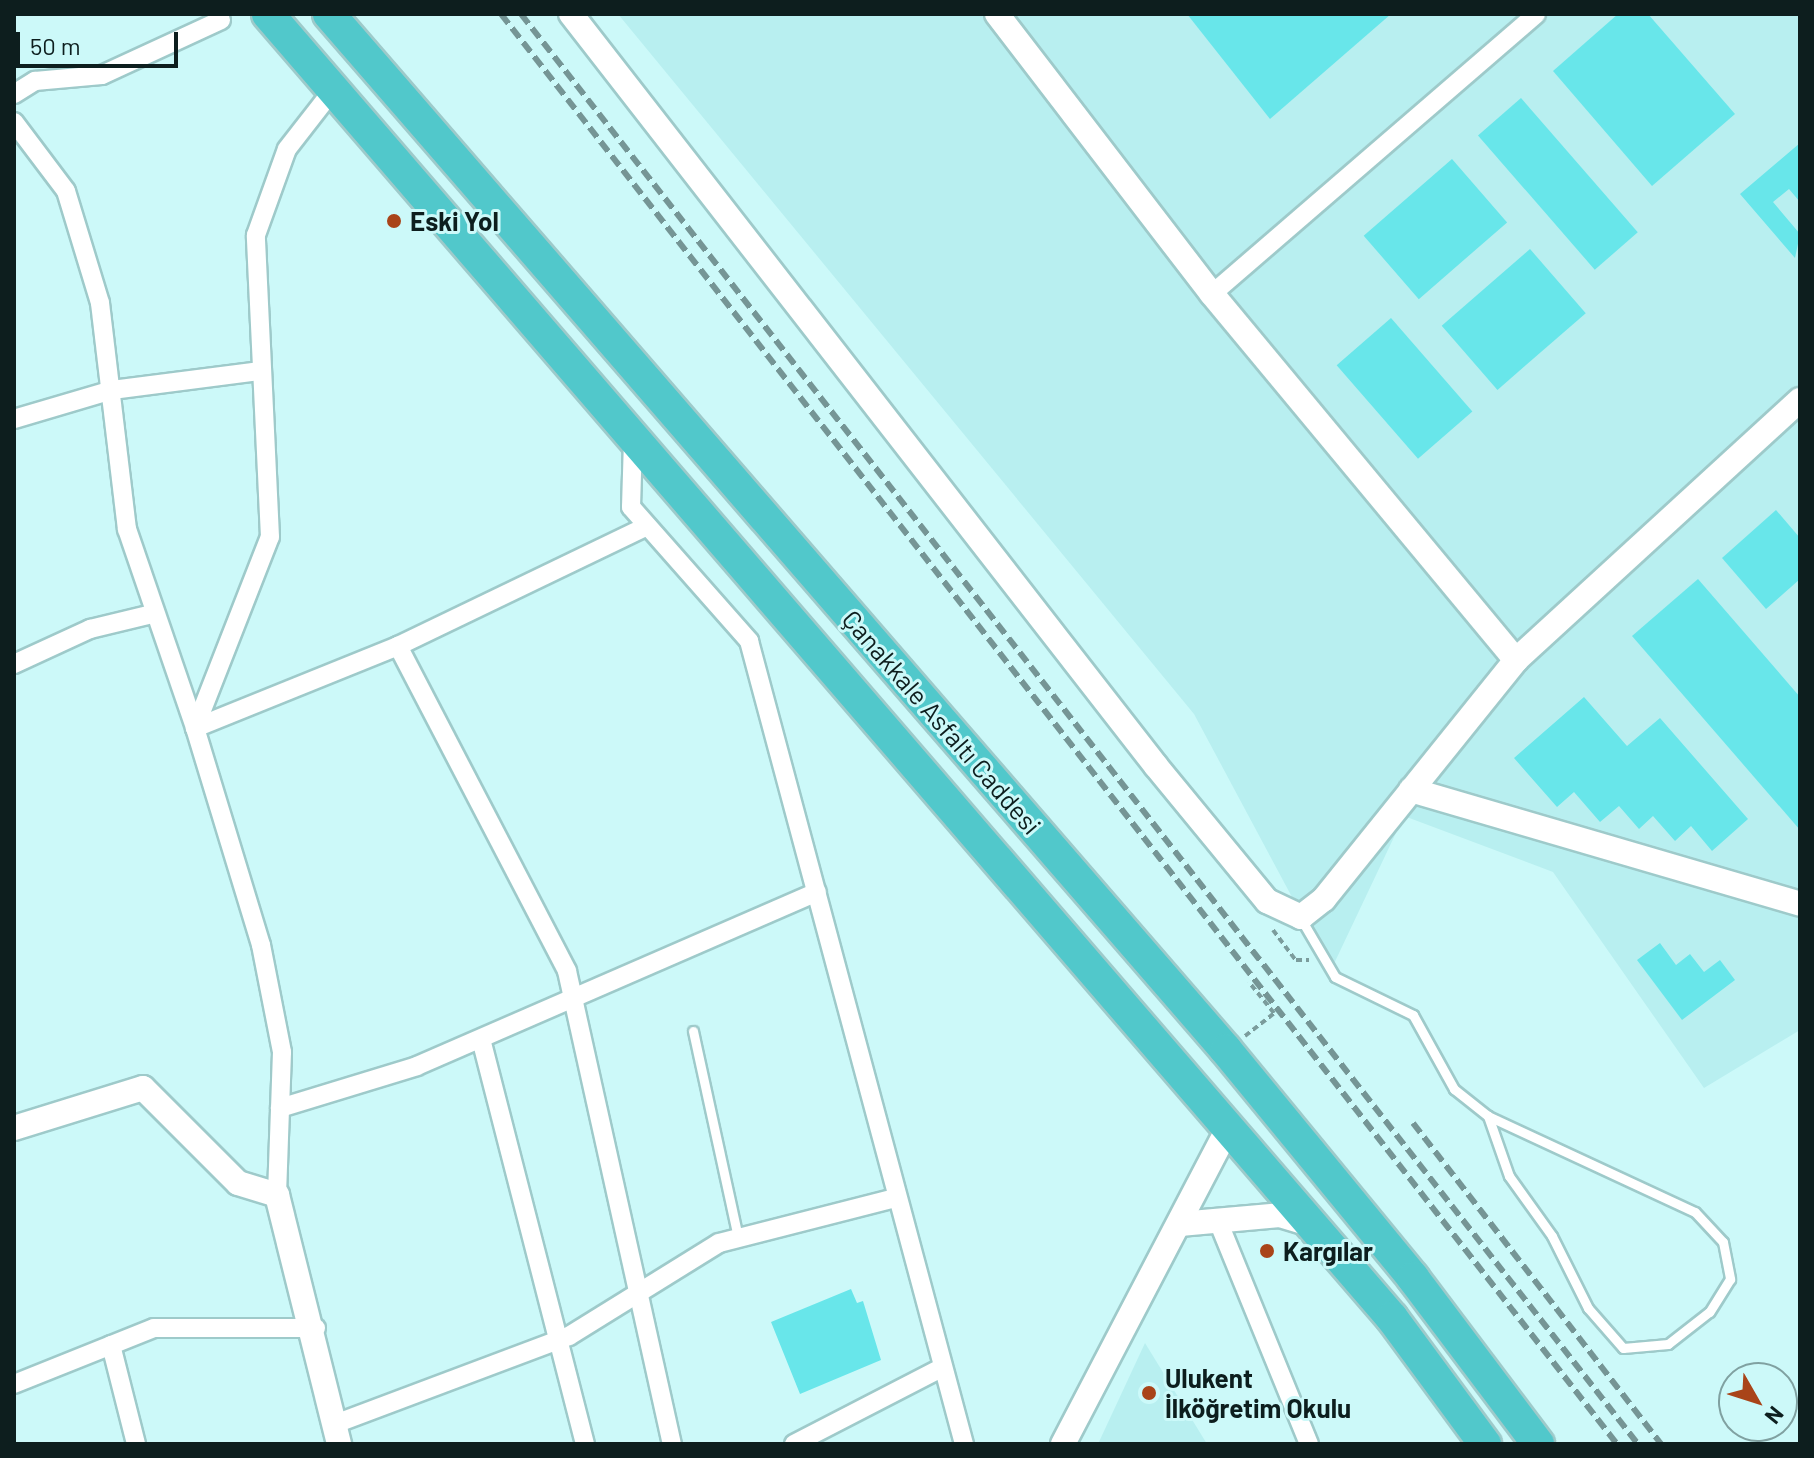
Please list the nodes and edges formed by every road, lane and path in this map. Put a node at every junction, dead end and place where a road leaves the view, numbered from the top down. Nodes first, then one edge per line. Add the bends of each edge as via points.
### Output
1 (268, 14) edge
2 (329, 14) edge
3 (571, 14) edge
4 (997, 14) edge
5 (1536, 14) edge
6 (221, 20) dead end
7 (333, 90) junction
8 (14, 94) edge
9 (14, 122) edge
10 (1212, 294) junction
11 (261, 371) junction
12 (112, 390) junction
13 (1800, 400) edge
14 (14, 419) edge
15 (633, 440) junction
16 (647, 526) junction
17 (152, 614) junction
18 (398, 646) junction
19 (1516, 660) junction
20 (14, 664) edge
21 (195, 728) junction
22 (1411, 790) junction
23 (817, 892) junction
24 (1800, 904) edge
25 (1301, 917) junction
26 (1271, 928) dead end
27 (1296, 960) dead end
28 (1249, 982) dead end
29 (571, 999) junction
30 (693, 1031) dead end
31 (481, 1039) junction
32 (1238, 1043) dead end
33 (280, 1108) junction
34 (1488, 1116) junction
35 (14, 1128) edge
36 (1228, 1129) junction
37 (277, 1195) junction
38 (895, 1198) junction
39 (1218, 1221) junction
40 (1180, 1224) junction
41 (1310, 1224) junction
42 (738, 1238) junction
43 (639, 1292) junction
44 (316, 1328) junction
45 (559, 1340) junction
46 (111, 1345) junction
47 (939, 1369) junction
48 (14, 1384) edge
49 (337, 1434) edge
50 (136, 1444) edge
51 (585, 1444) edge
52 (672, 1444) edge
53 (794, 1444) edge
54 (964, 1444) edge
55 (1063, 1444) edge
56 (1309, 1444) edge
57 (1485, 1444) edge
58 (1538, 1444) edge

1 - 7 highway
2 - 58 highway, Çanakkale Asfaltı Caddesi via 1226,1050 1413,1278
3 - 25 street via 1156,766 1267,901
4 - 10 street
5 - 10 street
6 - 8 street via 102,75 35,81
7 - 11 street via 287,149 256,235
7 - 15 highway
9 - 12 street via 66,191 100,303
10 - 19 street
11 - 12 street
11 - 21 street via 270,537
12 - 14 street
12 - 17 street via 127,529
13 - 19 street
15 - 16 street via 631,507
15 - 36 highway
16 - 18 street
16 - 23 street via 749,641
17 - 20 street via 90,629
17 - 21 street
18 - 21 street
18 - 29 street via 567,971
19 - 22 street
21 - 33 street via 261,945 282,1052
22 - 24 street
22 - 25 street via 1324,899
23 - 29 street
23 - 38 street
25 - 34 lane via 1335,977 1413,1015 1454,1089
26 - 27 path
28 - 32 path via 1274,1013
29 - 31 street
29 - 43 street
30 - 42 lane
31 - 33 street
31 - 45 street
33 - 37 street
34 - 34 lane via 1509,1176 1552,1236 1588,1308 1623,1348 1668,1344 1709,1312 1730,1279 1723,1242 1695,1212
35 - 37 street via 143,1088 238,1183
36 - 40 street
36 - 41 highway
37 - 44 street
38 - 42 street
38 - 47 street
39 - 40 street
39 - 41 street via 1280,1215
39 - 56 street
40 - 55 street
41 - 57 highway
42 - 43 street
43 - 45 street
43 - 52 street
44 - 46 street via 154,1328
44 - 49 street
45 - 49 street
45 - 51 street
46 - 48 street
46 - 50 street
47 - 53 street
47 - 54 street

